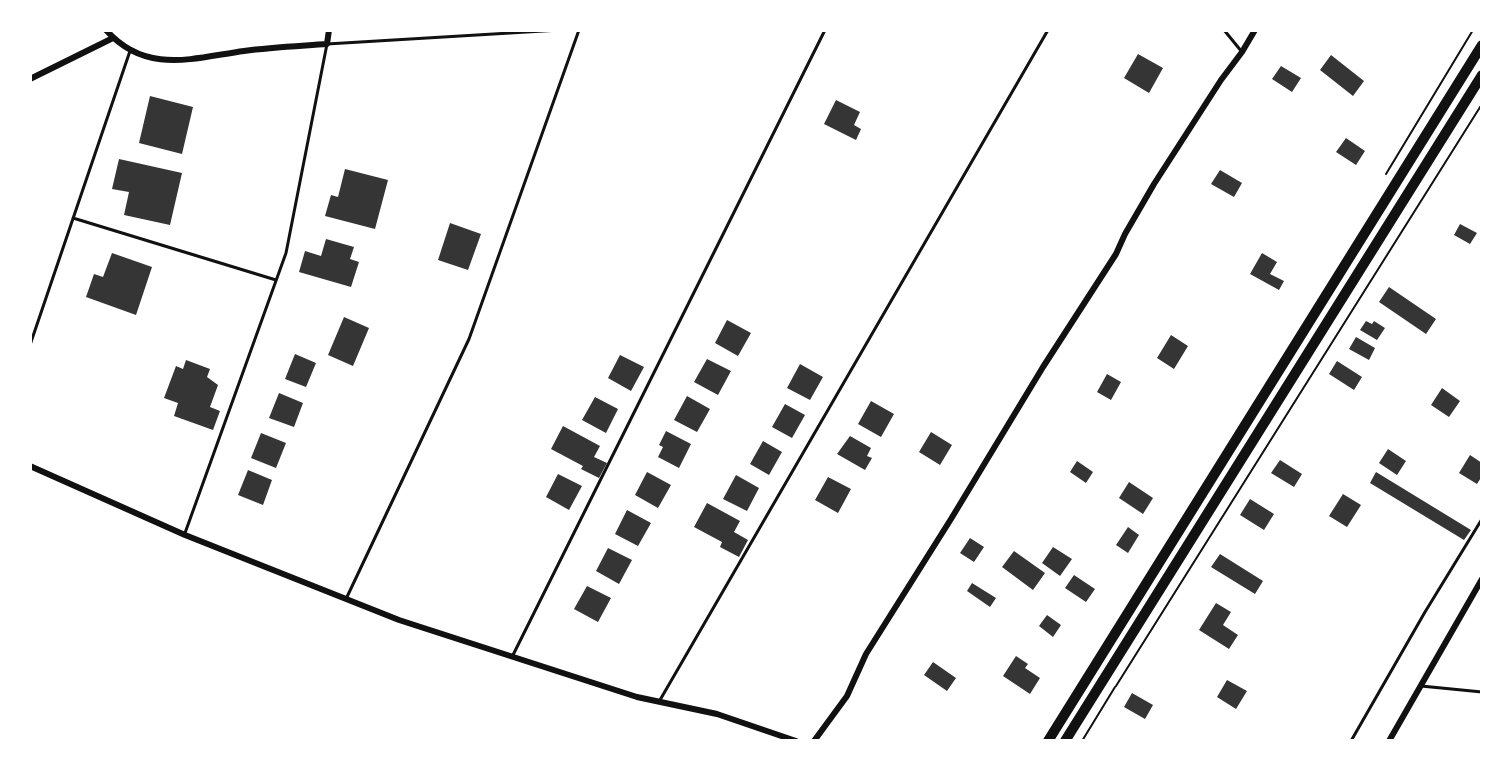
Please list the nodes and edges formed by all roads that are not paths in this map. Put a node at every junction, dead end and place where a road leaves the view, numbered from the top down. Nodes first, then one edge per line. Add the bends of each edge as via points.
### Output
1 (106, 30) edge
2 (330, 30) edge
3 (560, 30) edge
4 (579, 30) edge
5 (825, 30) edge
6 (1048, 30) edge
7 (1224, 30) edge
8 (1255, 30) edge
9 (113, 38) junction
10 (327, 44) junction
11 (1482, 45) edge
12 (130, 51) junction
13 (1242, 52) junction
14 (1482, 75) edge
15 (30, 79) edge
16 (73, 219) junction
17 (276, 280) junction
18 (30, 345) edge
19 (30, 466) edge
20 (1482, 519) edge
21 (185, 535) junction
22 (1482, 579) edge
23 (346, 599) junction
24 (512, 657) junction
25 (1421, 686) junction
26 (1482, 692) edge
27 (659, 702) junction
28 (796, 741) edge
29 (814, 741) edge
30 (1048, 741) edge
31 (1065, 741) edge
32 (1351, 741) edge
33 (1389, 741) edge

1 - 9 street
2 - 10 street
3 - 10 lane
4 - 23 lane via 469,339
5 - 24 lane
6 - 27 lane
7 - 13 lane
8 - 13 street
9 - 12 street
9 - 15 street
10 - 12 street via 177,62
10 - 17 lane via 286,253
11 - 30 main road
12 - 16 lane
13 - 29 street via 1154,184 1116,254 866,654 847,696
14 - 31 main road
16 - 17 lane
16 - 18 lane
17 - 21 lane
19 - 21 street
20 - 32 lane
21 - 23 street
22 - 25 street
23 - 24 street
24 - 27 street
25 - 26 lane
25 - 33 street
27 - 28 street via 717,714

